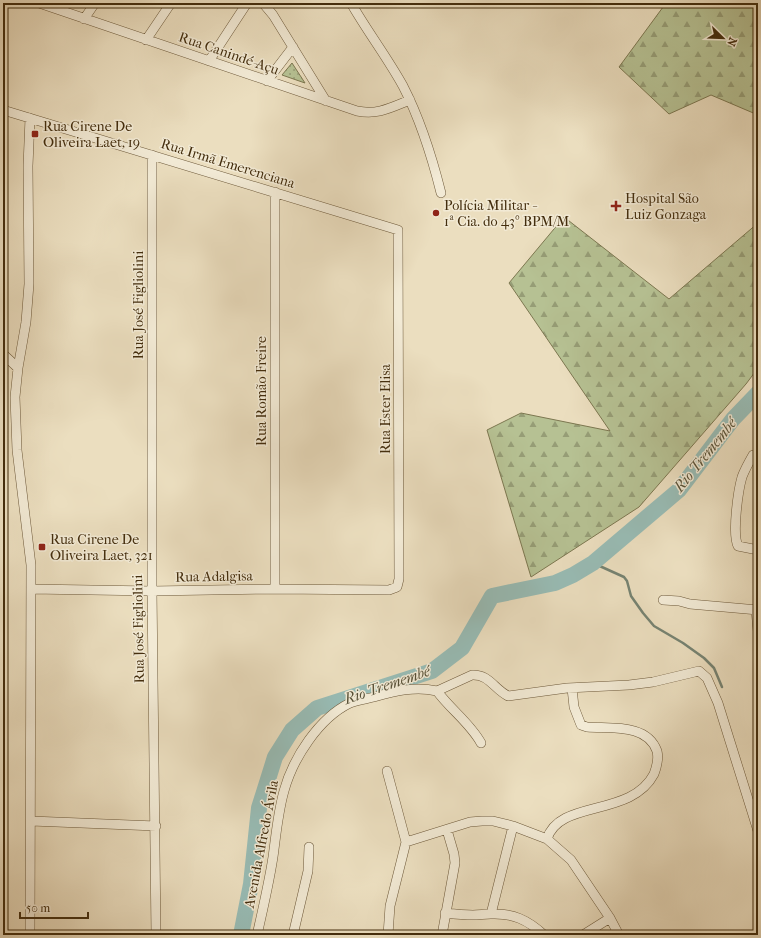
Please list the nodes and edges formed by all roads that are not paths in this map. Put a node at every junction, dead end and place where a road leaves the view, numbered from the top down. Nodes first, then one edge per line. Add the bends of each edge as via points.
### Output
1 (39, 3) edge
2 (95, 3) edge
3 (171, 3) edge
4 (247, 3) edge
5 (263, 3) edge
6 (351, 3) edge
7 (84, 19) junction
8 (146, 40) junction
9 (293, 47) junction
10 (208, 61) junction
11 (267, 81) junction
12 (410, 100) junction
13 (326, 101) junction
14 (3, 110) edge
15 (30, 118) junction
16 (152, 155) junction
17 (275, 192) junction
18 (441, 193) dead end
19 (398, 230) joint
20 (3, 354) edge
21 (18, 368) junction
22 (753, 455) dead end
23 (758, 550) edge
24 (397, 587) joint
25 (31, 589) junction
26 (275, 589) junction
27 (152, 591) junction
28 (663, 600) dead end
29 (757, 610) edge
30 (758, 632) edge
31 (572, 688) junction
32 (437, 691) junction
33 (481, 743) dead end
34 (386, 771) dead end
35 (31, 821) junction
36 (156, 826) junction
37 (513, 826) junction
38 (447, 830) junction
39 (758, 831) edge
40 (547, 839) junction
41 (406, 842) junction
42 (309, 847) dead end
43 (445, 913) junction
44 (491, 914) junction
45 (610, 918) junction
46 (30, 935) edge
47 (156, 935) edge
48 (257, 935) edge
49 (293, 935) edge
50 (388, 935) edge
51 (442, 935) edge
52 (544, 935) edge
53 (583, 935) edge
54 (619, 935) edge

1 - 7 street, Rua Canindé-Açu
2 - 7 street
3 - 8 street
4 - 10 street
5 - 9 street via 273,14
6 - 12 street via 390,63
7 - 8 street, Rua Canindé-Açu
8 - 10 street, Rua Canindé-Açu
9 - 11 street
9 - 13 street
10 - 11 street, Rua Canindé-Açu
11 - 13 street, Rua Canindé-Açu
12 - 13 street, Rua Canindé-Açu via 384,111 368,113
12 - 18 street
14 - 15 street, Rua Irmã Emerenciana
15 - 16 street, Rua Irmã Emerenciana
15 - 21 street via 29,284
16 - 17 street, Rua Irmã Emerenciana
16 - 27 street, Rua José Figliolini
17 - 19 street, Rua Irmã Emerenciana
17 - 26 street, Rua Romão Freire
19 - 24 street, Rua Ester Elisa
20 - 21 street
21 - 25 street via 15,397 17,450 31,565
22 - 23 street via 742,478 735,538 738,546
24 - 26 street, Rua Adalgisa via 389,590
25 - 27 street, Rua Adalgisa
25 - 35 street
26 - 27 street, Rua Adalgisa
27 - 36 street, Rua José Figliolini
28 - 29 street
29 - 30 street
31 - 32 street via 508,696 486,677 472,674
31 - 39 street via 653,682 699,670 707,678 718,703
31 - 40 street via 574,706 581,725 644,734 655,747 657,767 644,787 634,795 564,818 551,828
32 - 33 street
32 - 48 street, Avenida Alfredo Ávila via 393,691 351,703 331,716 307,742 288,776
34 - 41 street
35 - 36 street
35 - 46 street
36 - 47 street, Rua José Figliolini
37 - 38 street via 482,821 470,822
37 - 40 street
37 - 44 street
38 - 41 street
38 - 43 street via 454,863
40 - 45 street via 571,860
41 - 50 street via 390,906
42 - 49 street via 308,871
43 - 44 street
43 - 51 street
44 - 52 street via 525,920
45 - 53 street
45 - 54 street

